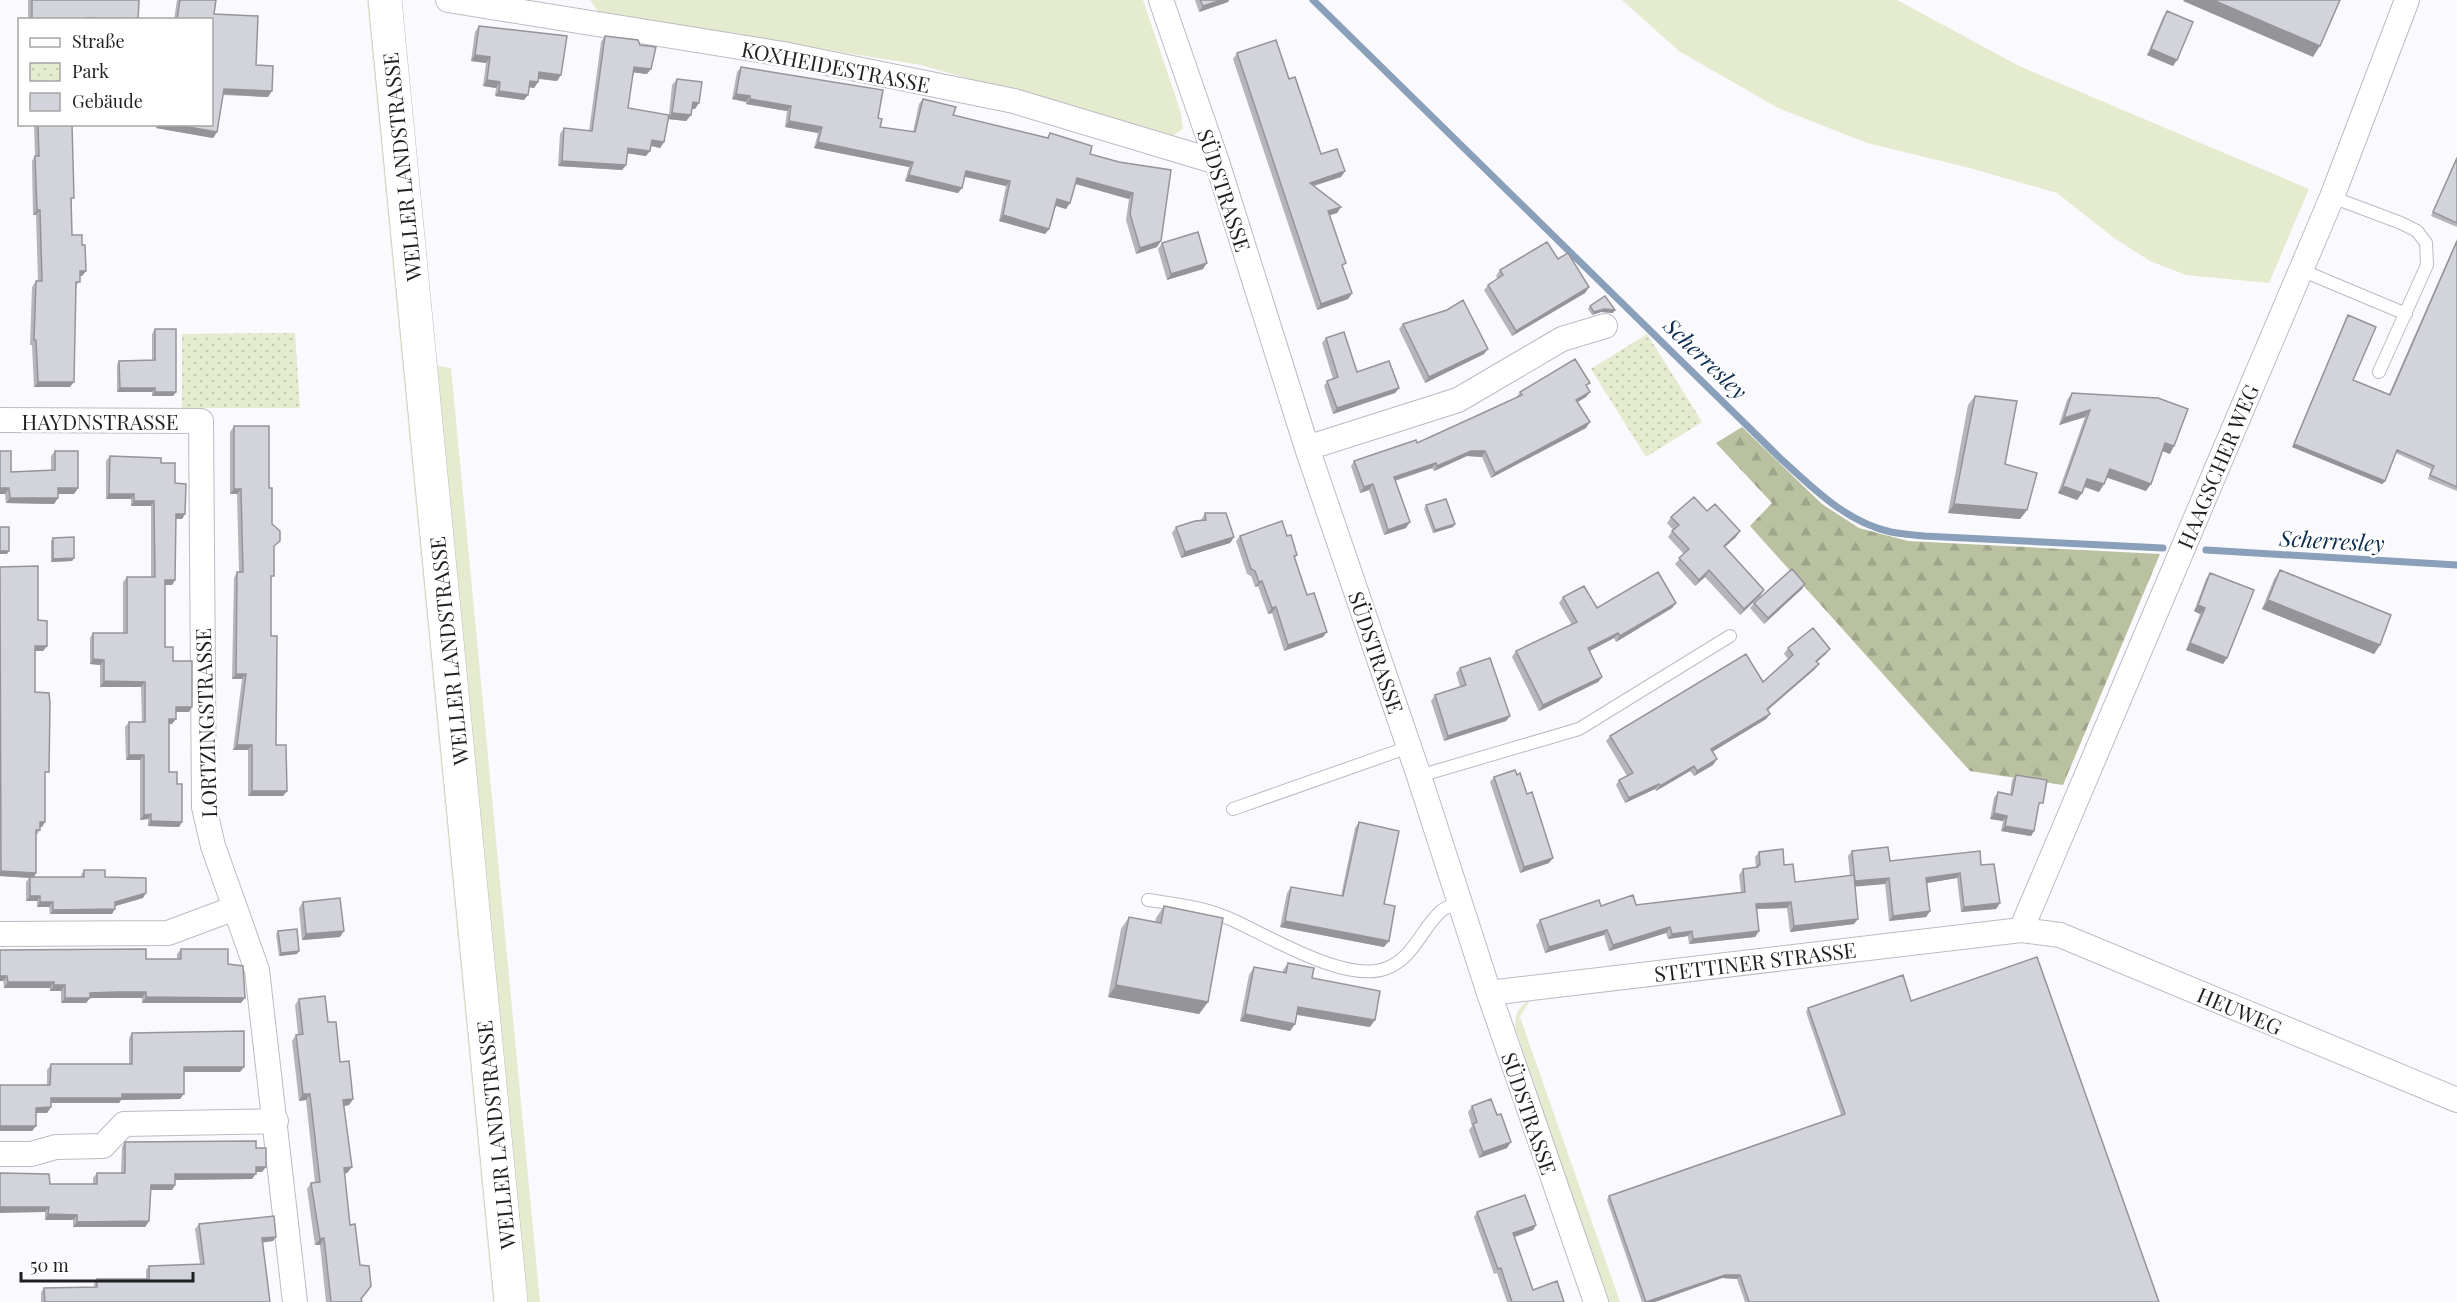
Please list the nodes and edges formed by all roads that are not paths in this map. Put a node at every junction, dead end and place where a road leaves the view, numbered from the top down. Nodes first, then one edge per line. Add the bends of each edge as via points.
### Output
1 (385, 0) edge
2 (448, 0) edge
3 (1161, 0) edge
4 (2407, 0) edge
5 (1217, 162) junction
6 (2332, 197) junction
7 (2301, 270) junction
8 (2406, 314) junction
9 (1605, 326) dead end
10 (2379, 372) dead end
11 (0, 420) edge
12 (201, 422) joint
13 (1307, 448) junction
14 (1730, 636) dead end
15 (1409, 747) junction
16 (1419, 776) junction
17 (1233, 809) dead end
18 (1148, 900) dead end
19 (1460, 902) junction
20 (236, 908) junction
21 (2021, 930) junction
22 (0, 934) edge
23 (1489, 993) junction
24 (2457, 1100) edge
25 (276, 1121) junction
26 (0, 1154) edge
27 (296, 1302) edge
28 (511, 1302) edge
29 (1596, 1302) edge

1 - 28 main road, WELLER LANDSTRASSE
2 - 5 street, KOXHEIDESTRASSE via 783,54 1014,101
3 - 5 street, SÜDSTRASSE
4 - 6 street, HAAGSCHER WEG
5 - 13 street, SÜDSTRASSE
6 - 7 street, HAAGSCHER WEG
6 - 8 lane via 2401,223 2417,231 2426,243 2427,265
7 - 8 lane
7 - 21 street, HAAGSCHER WEG
8 - 10 lane
9 - 13 street via 1562,339 1458,400
11 - 12 street, HAYDNSTRASSE
12 - 20 street, LORTZINGSTRASSE via 204,807 213,846
13 - 15 street, SÜDSTRASSE
14 - 16 lane via 1579,729
15 - 16 street, SÜDSTRASSE
15 - 17 lane
16 - 19 street, SÜDSTRASSE
18 - 19 lane via 1228,917 1287,948 1351,970 1372,972 1403,958 1442,911
19 - 23 street, SÜDSTRASSE
20 - 22 street via 168,933
20 - 25 street, LORTZINGSTRASSE via 258,970
21 - 23 street, STETTINER STRASSE
21 - 24 street, HEUWEG via 2060,935
23 - 29 street, SÜDSTRASSE
25 - 26 street via 123,1124 103,1146
25 - 27 street, LORTZINGSTRASSE

